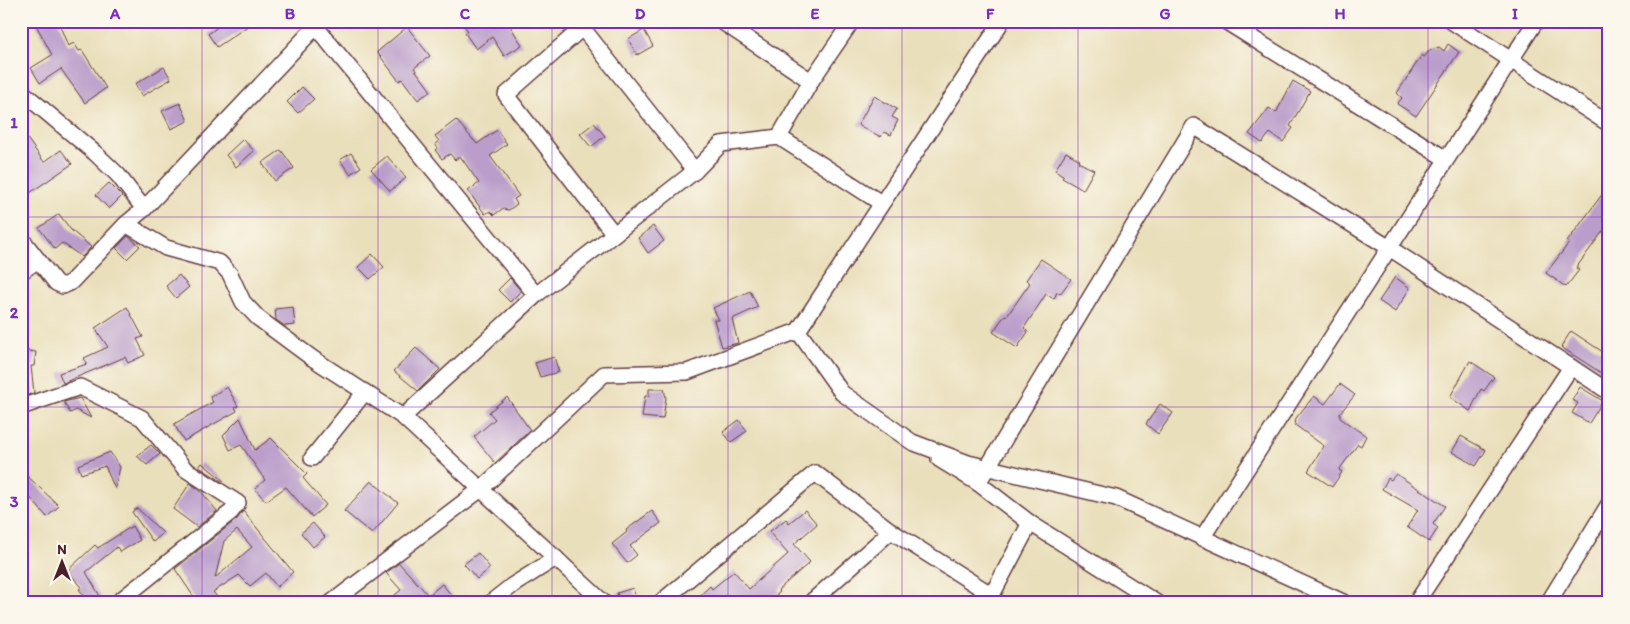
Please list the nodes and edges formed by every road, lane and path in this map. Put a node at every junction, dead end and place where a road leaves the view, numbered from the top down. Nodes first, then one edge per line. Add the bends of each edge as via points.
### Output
1 (722, 21) edge
2 (852, 21) edge
3 (1002, 21) edge
4 (1225, 21) edge
5 (1451, 21) edge
6 (1536, 21) edge
7 (318, 24) edge
8 (580, 24) edge
9 (1510, 60) junction
10 (811, 81) junction
11 (21, 91) edge
12 (1609, 124) edge
13 (779, 137) junction
14 (1446, 159) junction
15 (695, 171) junction
16 (881, 203) junction
17 (144, 209) junction
18 (126, 224) junction
19 (614, 234) junction
20 (21, 238) edge
21 (1388, 247) junction
22 (38, 260) junction
23 (21, 272) edge
24 (536, 296) junction
25 (798, 331) junction
26 (1571, 367) junction
27 (365, 392) junction
28 (1609, 392) edge
29 (21, 407) edge
30 (403, 417) junction
31 (912, 442) junction
32 (312, 458) dead end
33 (987, 468) junction
34 (978, 483) junction
35 (481, 489) junction
36 (1609, 504) edge
37 (1030, 523) junction
38 (891, 531) junction
39 (1202, 538) junction
40 (556, 558) junction
41 (117, 603) edge
42 (332, 603) edge
43 (490, 603) edge
44 (604, 603) edge
45 (660, 603) edge
46 (810, 603) edge
47 (1157, 603) edge
48 (1346, 603) edge
49 (1416, 603) edge
50 (1548, 603) edge

1 - 10 street
2 - 10 street
3 - 16 street
4 - 14 street
5 - 9 street
6 - 9 street
7 - 17 street
7 - 24 street
8 - 15 street
8 - 19 street via 506,95
9 - 12 street
9 - 14 street
10 - 13 street
11 - 17 street via 95,152
13 - 15 street via 721,144
13 - 16 street
14 - 21 street
15 - 19 street
16 - 25 street
17 - 18 street
18 - 22 street via 68,284 56,283
18 - 27 street via 166,248 220,263 258,318
19 - 24 street
20 - 22 street
21 - 26 street
21 - 33 street via 1194,126
21 - 39 street
22 - 23 street
24 - 30 street
25 - 31 street via 842,392
25 - 35 street via 687,372 604,374
26 - 28 street
26 - 49 street
27 - 30 street
27 - 32 street
29 - 41 street via 80,387 142,418 185,469 238,503
30 - 35 street
31 - 33 street
31 - 34 street
33 - 34 street
33 - 39 street via 1116,498
34 - 37 street
35 - 40 street
35 - 42 street
36 - 50 street
37 - 38 street via 992,595
37 - 47 street
38 - 45 street via 815,473
38 - 46 street
39 - 48 street
40 - 43 street
40 - 44 street

